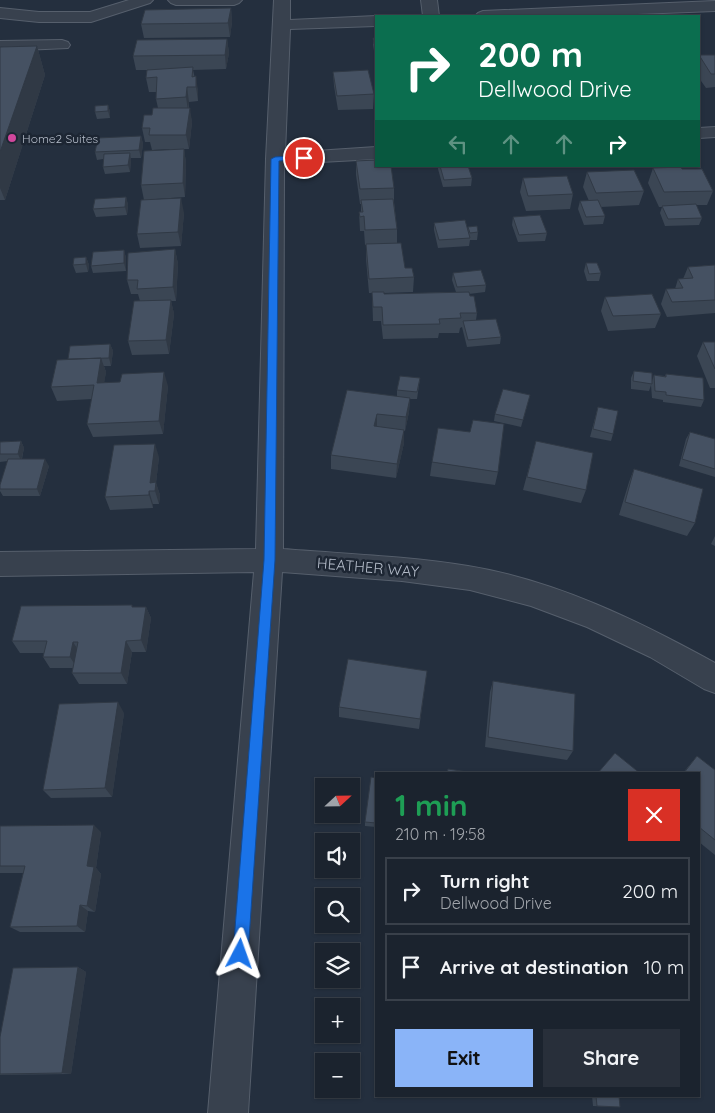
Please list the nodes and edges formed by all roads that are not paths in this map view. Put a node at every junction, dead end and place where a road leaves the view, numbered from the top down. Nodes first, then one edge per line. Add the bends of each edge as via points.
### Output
1 (74, 0) edge
2 (145, 0) edge
3 (176, 0) edge
4 (234, 0) edge
5 (429, 0) edge
6 (486, 0) edge
7 (705, 4) edge
8 (0, 13) edge
9 (282, 13) edge
10 (431, 15) edge
11 (492, 15) edge
12 (510, 15) edge
13 (68, 17) junction
14 (375, 21) edge
15 (0, 46) edge
16 (62, 46) dead end
17 (375, 153) edge
18 (275, 159) junction
19 (269, 560) junction
20 (0, 564) edge
21 (715, 679) edge
22 (228, 1113) edge

1 - 13 street
2 - 13 street via 91,17
3 - 4 street
5 - 10 street
6 - 11 street
7 - 12 street
8 - 13 street
9 - 14 street
9 - 18 street
15 - 16 street
17 - 18 street
18 - 19 street
19 - 20 street, HEATHER WAY
19 - 21 street, HEATHER WAY via 402,569 470,578 533,594 660,648
19 - 22 street

